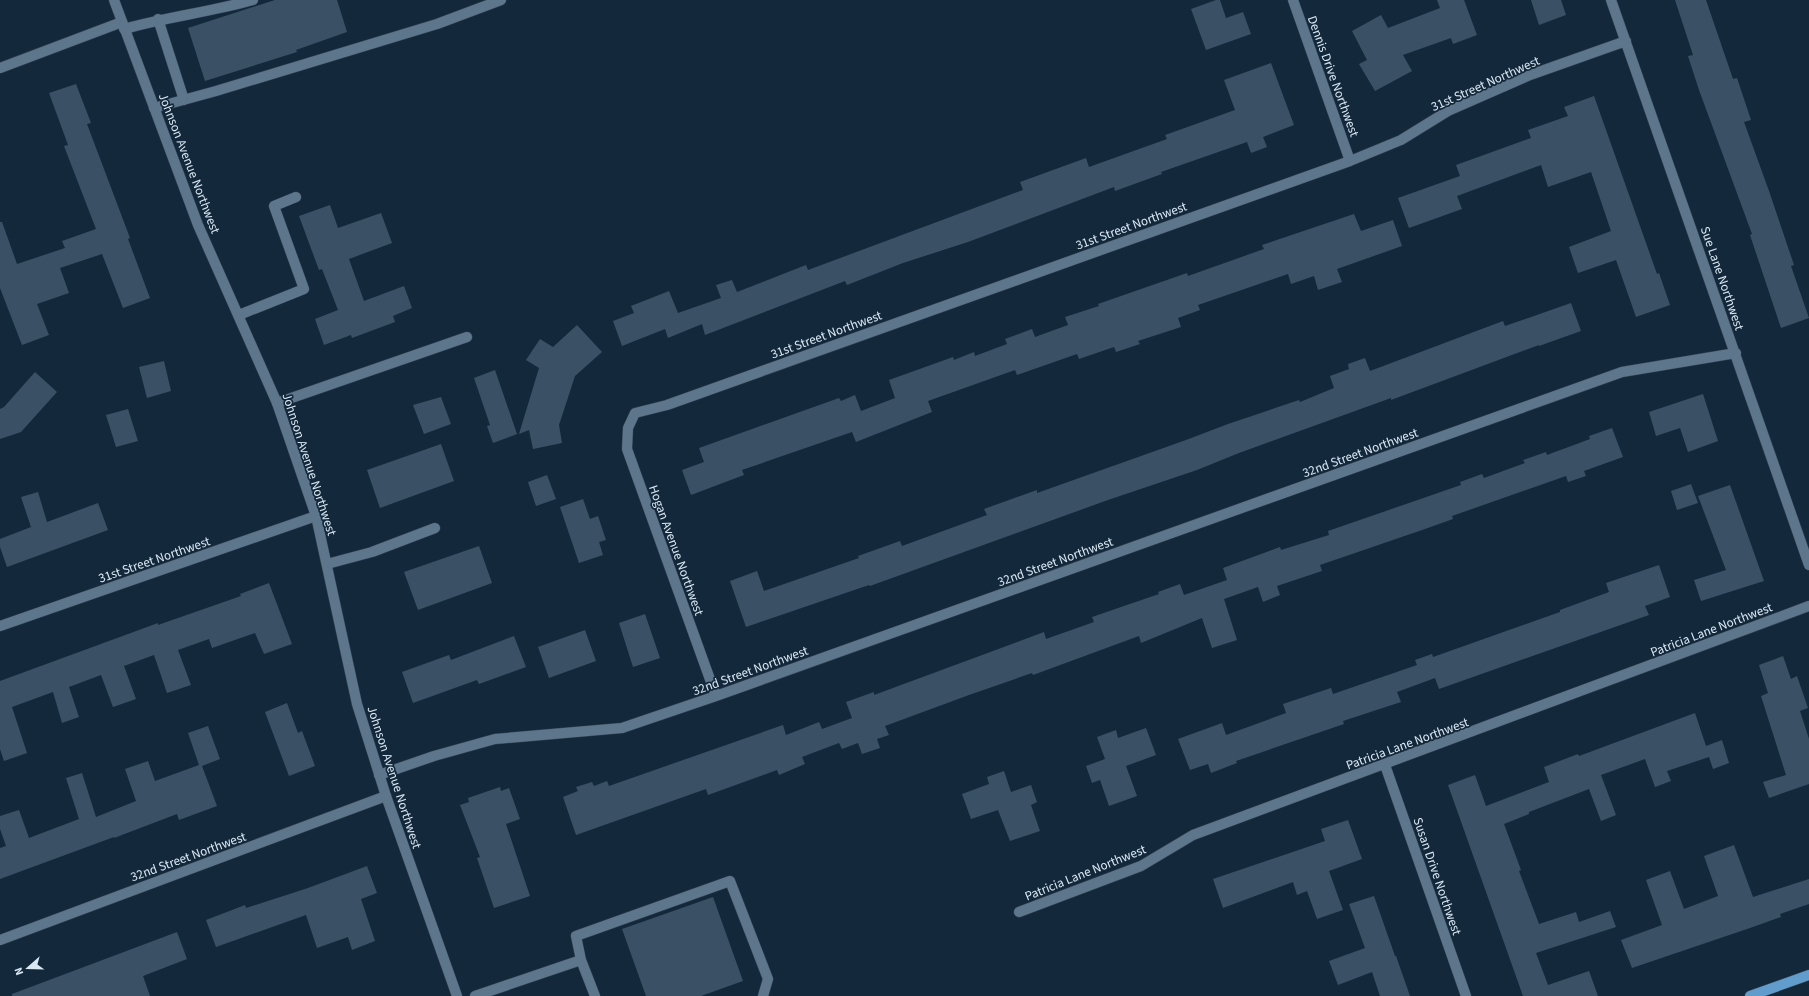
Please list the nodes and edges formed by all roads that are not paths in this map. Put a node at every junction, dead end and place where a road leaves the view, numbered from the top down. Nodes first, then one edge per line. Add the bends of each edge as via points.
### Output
1 (114, 0) edge
2 (253, 0) edge
3 (501, 0) edge
4 (1293, 0) edge
5 (1611, 0) edge
6 (158, 19) junction
7 (123, 26) junction
8 (1626, 41) junction
9 (0, 68) edge
10 (184, 100) junction
11 (154, 108) junction
12 (1350, 161) junction
13 (296, 197) dead end
14 (239, 315) junction
15 (467, 337) dead end
16 (1736, 353) junction
17 (278, 403) junction
18 (635, 412) joint
19 (316, 516) junction
20 (435, 528) dead end
21 (327, 564) junction
22 (1809, 565) edge
23 (1809, 606) edge
24 (0, 626) edge
25 (716, 696) junction
26 (1385, 765) junction
27 (379, 775) junction
28 (386, 796) junction
29 (1019, 912) dead end
30 (0, 940) edge
31 (581, 960) junction
32 (1809, 975) edge
33 (457, 996) edge
34 (475, 996) edge
35 (595, 996) edge
36 (763, 996) edge
37 (1466, 996) edge
38 (1750, 996) edge

1 - 7 street, Johnson Avenue Northwest
2 - 6 street via 199,13
3 - 10 street via 429,26
4 - 12 street, Dennis Drive Northwest
5 - 8 street, Sue Lane Northwest
6 - 7 street
6 - 10 street
7 - 9 street
7 - 11 street, Johnson Avenue Northwest
8 - 12 street, 31st Street Northwest via 1530,76 1448,111 1401,140
8 - 16 street, Sue Lane Northwest
10 - 11 street
11 - 14 street, Johnson Avenue Northwest via 198,225
12 - 18 street, 31st Street Northwest via 667,405
13 - 14 street via 274,206 304,289
14 - 17 street, Johnson Avenue Northwest
15 - 17 street
16 - 22 street, Sue Lane Northwest
16 - 25 street, 32nd Street Northwest via 1622,372
17 - 19 street, Johnson Avenue Northwest
18 - 25 street, Hogan Avenue Northwest via 628,428 627,449
19 - 21 street, Johnson Avenue Northwest
19 - 24 street, 31st Street Northwest
20 - 21 street via 372,552
21 - 27 street, Johnson Avenue Northwest via 357,704
23 - 26 street, Patricia Lane Northwest
25 - 27 street, 32nd Street Northwest via 622,728 495,739
26 - 29 street, Patricia Lane Northwest via 1193,835 1141,866
26 - 37 street, Susan Drive Northwest
27 - 28 street, Johnson Avenue Northwest
28 - 30 street, 32nd Street Northwest
28 - 33 street, Johnson Avenue Northwest
31 - 34 street
31 - 35 street
31 - 36 street via 576,936 730,881 768,978
32 - 38 main road

